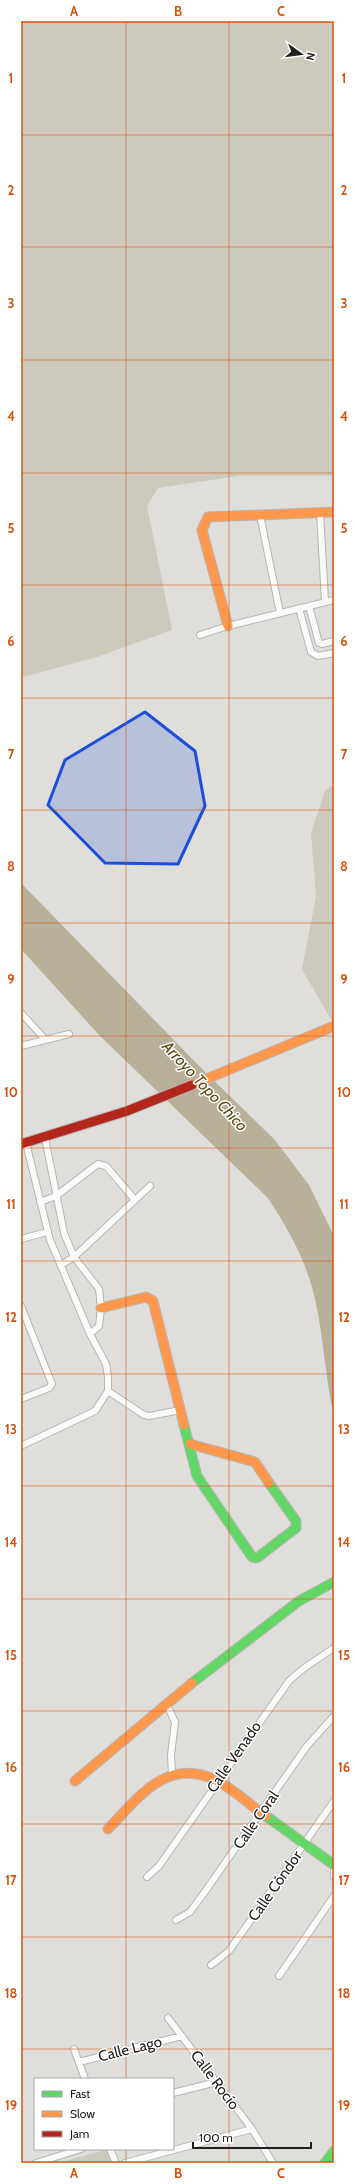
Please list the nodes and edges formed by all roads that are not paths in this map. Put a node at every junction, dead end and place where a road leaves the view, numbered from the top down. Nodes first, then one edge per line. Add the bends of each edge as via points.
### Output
1 (334, 512) edge
2 (320, 513) junction
3 (260, 516) junction
4 (334, 600) edge
5 (325, 601) junction
6 (309, 606) junction
7 (299, 608) junction
8 (280, 613) junction
9 (228, 626) junction
10 (200, 635) dead end
11 (334, 641) edge
12 (334, 654) edge
13 (21, 1014) edge
14 (334, 1026) edge
15 (69, 1034) dead end
16 (45, 1040) junction
17 (21, 1046) edge
18 (45, 1138) junction
19 (24, 1143) edge
20 (150, 1186) dead end
21 (56, 1196) junction
22 (135, 1200) junction
23 (40, 1202) junction
24 (47, 1232) junction
25 (21, 1239) edge
26 (74, 1257) junction
27 (61, 1265) junction
28 (21, 1306) edge
29 (101, 1308) junction
30 (90, 1334) junction
31 (108, 1390) junction
32 (21, 1398) edge
33 (181, 1410) junction
34 (190, 1444) junction
35 (21, 1446) edge
36 (334, 1582) edge
37 (334, 1648) edge
38 (166, 1703) junction
39 (334, 1716) edge
40 (172, 1774) junction
41 (75, 1781) dead end
42 (217, 1781) junction
43 (334, 1802) edge
44 (261, 1813) junction
45 (108, 1828) dead end
46 (304, 1844) junction
47 (334, 1865) edge
48 (334, 1871) edge
49 (147, 1877) dead end
50 (334, 1877) edge
51 (334, 1896) edge
52 (176, 1920) dead end
53 (211, 1965) dead end
54 (279, 1976) dead end
55 (168, 2018) dead end
56 (182, 2036) junction
57 (74, 2049) dead end
58 (79, 2062) junction
59 (85, 2078) edge
60 (217, 2082) junction
61 (174, 2094) edge
62 (252, 2129) junction
63 (79, 2150) edge
64 (110, 2150) edge
65 (334, 2151) edge
66 (56, 2160) edge
67 (272, 2160) edge
68 (36, 2163) edge
69 (116, 2163) edge
70 (126, 2163) edge
71 (265, 2163) edge
72 (325, 2163) edge

1 - 2 street
2 - 3 street
2 - 5 street
3 - 8 street
3 - 9 street via 208,517 202,526
4 - 5 street
5 - 6 street
6 - 7 street
6 - 11 street via 319,643
7 - 8 street
7 - 12 street via 311,652 318,656
8 - 9 street
9 - 10 street
13 - 16 street
14 - 18 street via 214,1078
15 - 16 street
16 - 17 street
18 - 19 street
18 - 21 street
19 - 23 street
20 - 22 street
21 - 22 street via 98,1164 102,1164
21 - 23 street
21 - 26 street via 62,1225
22 - 26 street
23 - 24 street
24 - 25 street
24 - 27 street
26 - 27 street
26 - 29 street via 96,1284
27 - 30 street
28 - 32 street via 52,1384 49,1388
29 - 30 street via 99,1326
29 - 33 street via 146,1297 153,1301
30 - 31 street via 108,1371
31 - 33 street via 144,1415
31 - 35 street via 95,1411
33 - 34 street
34 - 34 street via 255,1462 296,1521 296,1528 257,1558 252,1557 200,1482
36 - 38 street via 299,1601
37 - 42 street, Calle Venado via 288,1681
38 - 40 street via 175,1722 171,1755
38 - 41 street
39 - 44 street, Calle Coral via 307,1746
40 - 42 street via 201,1776
40 - 45 street via 142,1795
42 - 44 street
42 - 49 street, Calle Venado via 159,1866
43 - 46 street, Calle Cóndor
44 - 46 street
44 - 52 street, Calle Coral via 190,1912
46 - 47 street
46 - 53 street, Calle Cóndor via 229,1951
48 - 50 street
51 - 54 street
55 - 56 street, Calle Rocío
56 - 58 street, Calle Lago
56 - 60 street, Calle Rocío
57 - 58 street
58 - 59 street
60 - 61 street
60 - 62 street, Calle Rocío
62 - 67 street, Calle Rocío
62 - 70 street
63 - 66 street
64 - 69 street
65 - 72 street
66 - 68 street
67 - 71 street

